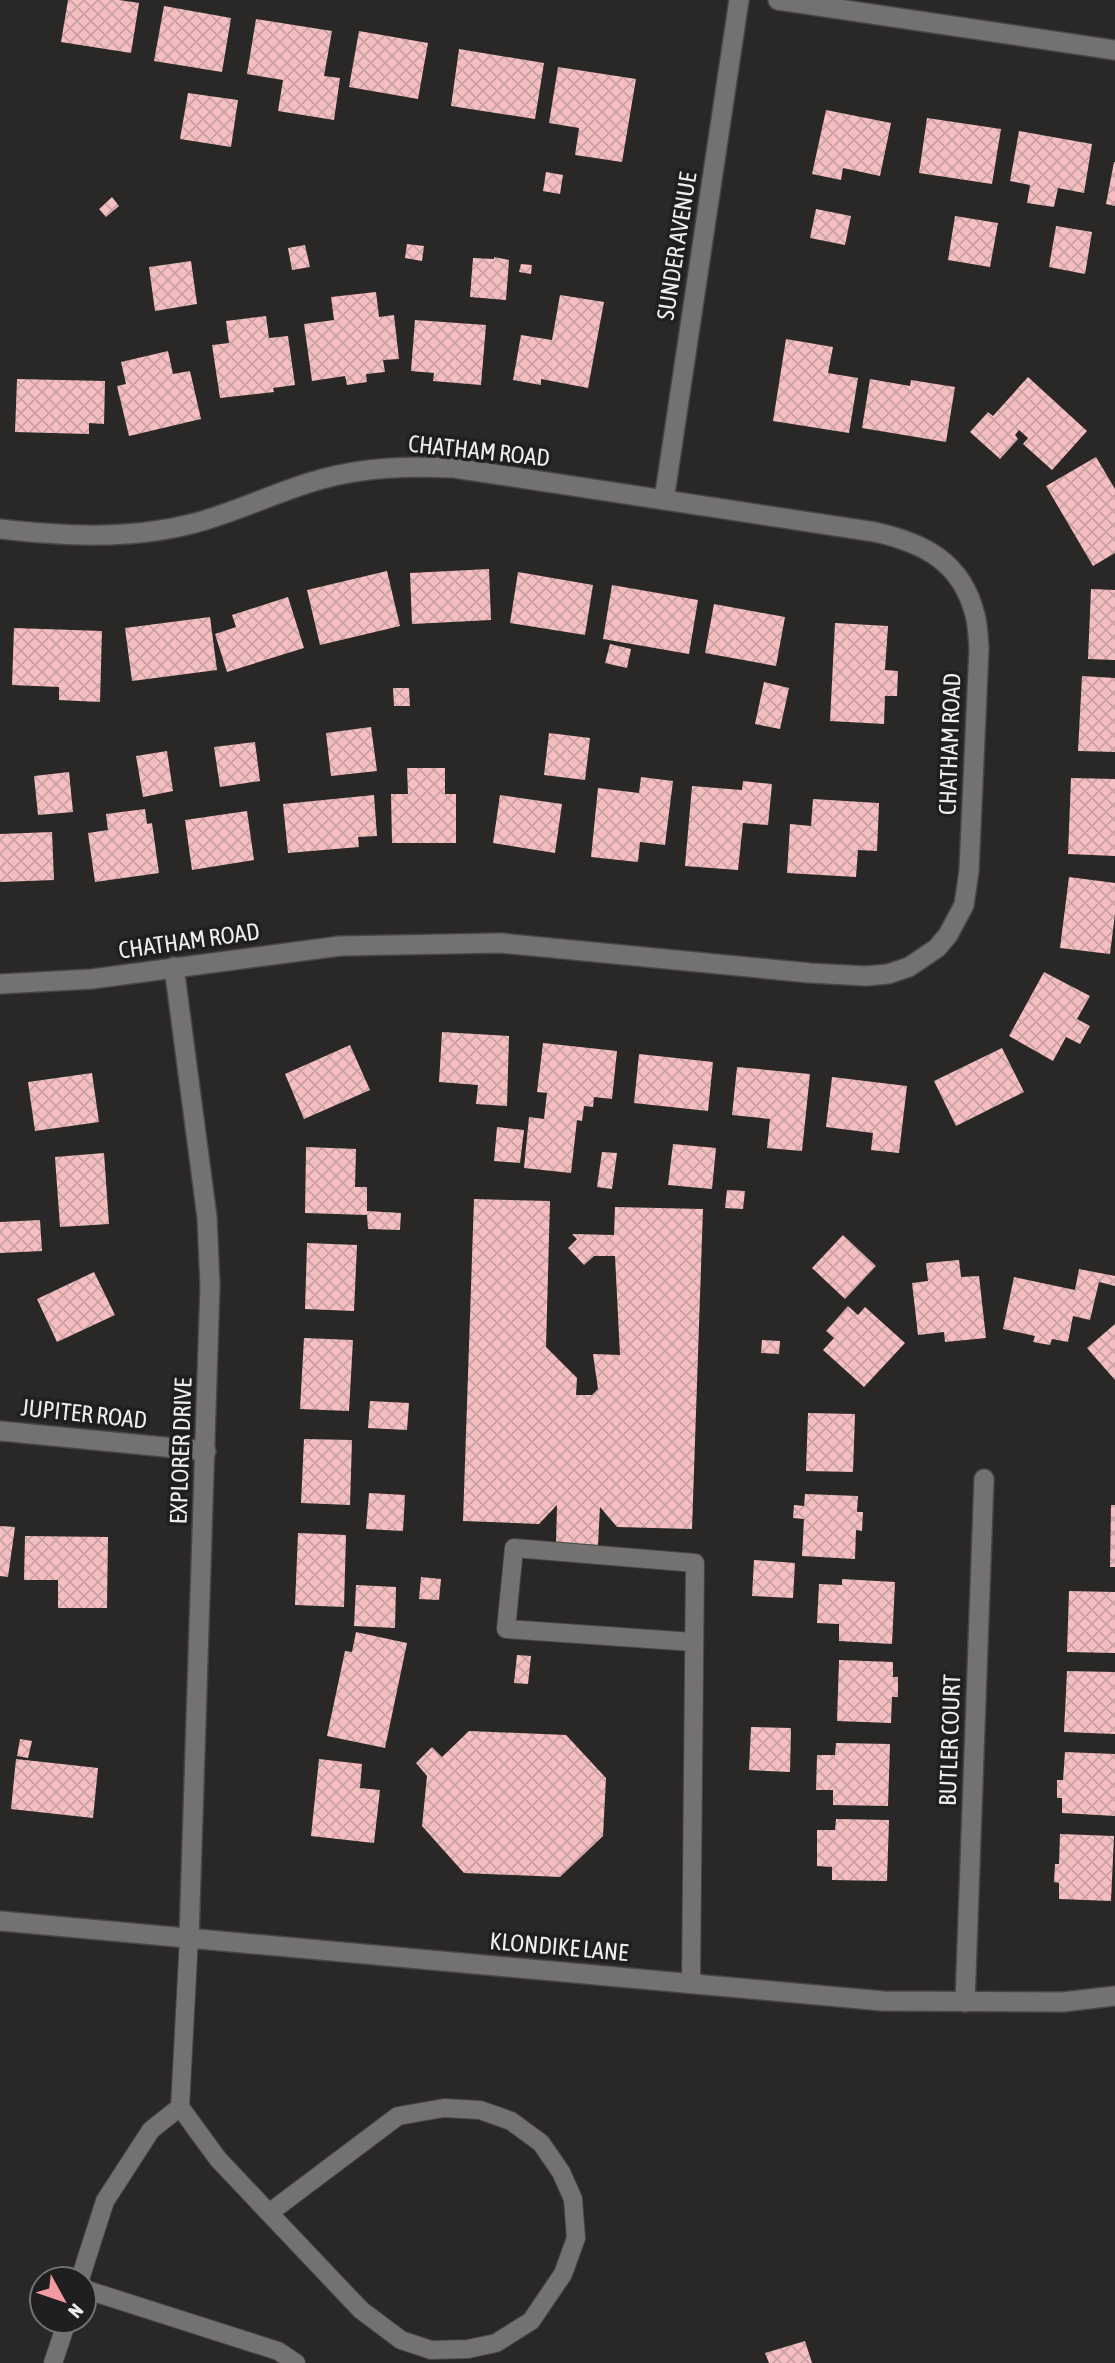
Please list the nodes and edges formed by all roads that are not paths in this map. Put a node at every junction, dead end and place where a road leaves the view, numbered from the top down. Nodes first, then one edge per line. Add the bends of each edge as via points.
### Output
1 (739, 0) edge
2 (778, 0) edge
3 (1115, 50) edge
4 (664, 500) junction
5 (0, 529) edge
6 (174, 967) junction
7 (0, 984) edge
8 (0, 1431) edge
9 (206, 1451) junction
10 (984, 1479) dead end
11 (693, 1642) junction
12 (0, 1921) edge
13 (189, 1938) junction
14 (691, 1983) junction
15 (1115, 1996) edge
16 (965, 2002) junction
17 (180, 2107) junction
18 (269, 2213) junction
19 (84, 2265) edge
20 (98, 2293) edge
21 (62, 2335) edge
22 (53, 2363) edge
23 (296, 2363) edge

1 - 4 street, SUNDER AVENUE
2 - 3 street
4 - 5 street, CHATHAM ROAD via 454,468 385,467 322,479 222,515 144,533 108,536
4 - 6 street, CHATHAM ROAD via 904,539 950,567 964,586 976,615 979,648 970,871 964,905 937,948 909,967 866,976 502,943 340,946
6 - 7 street, CHATHAM ROAD via 92,979
6 - 9 street, EXPLORER DRIVE via 207,1217
8 - 9 street, JUPITER ROAD
9 - 13 street, EXPLORER DRIVE
10 - 16 street, BUTLER COURT
11 - 11 lane via 695,1563 514,1548 506,1629
11 - 14 lane
12 - 13 street, KLONDIKE LANE
13 - 14 street, KLONDIKE LANE
13 - 17 lane
14 - 16 street, KLONDIKE LANE via 883,2001
15 - 16 street, KLONDIKE LANE via 1063,2002
17 - 18 lane via 218,2159
17 - 19 lane via 151,2130 105,2201
18 - 18 lane via 361,2310 401,2340 431,2350 468,2350 496,2343 531,2321 563,2274 576,2238 573,2199 541,2143 511,2121 480,2110 444,2108 398,2116
20 - 23 lane via 278,2351
21 - 22 lane

